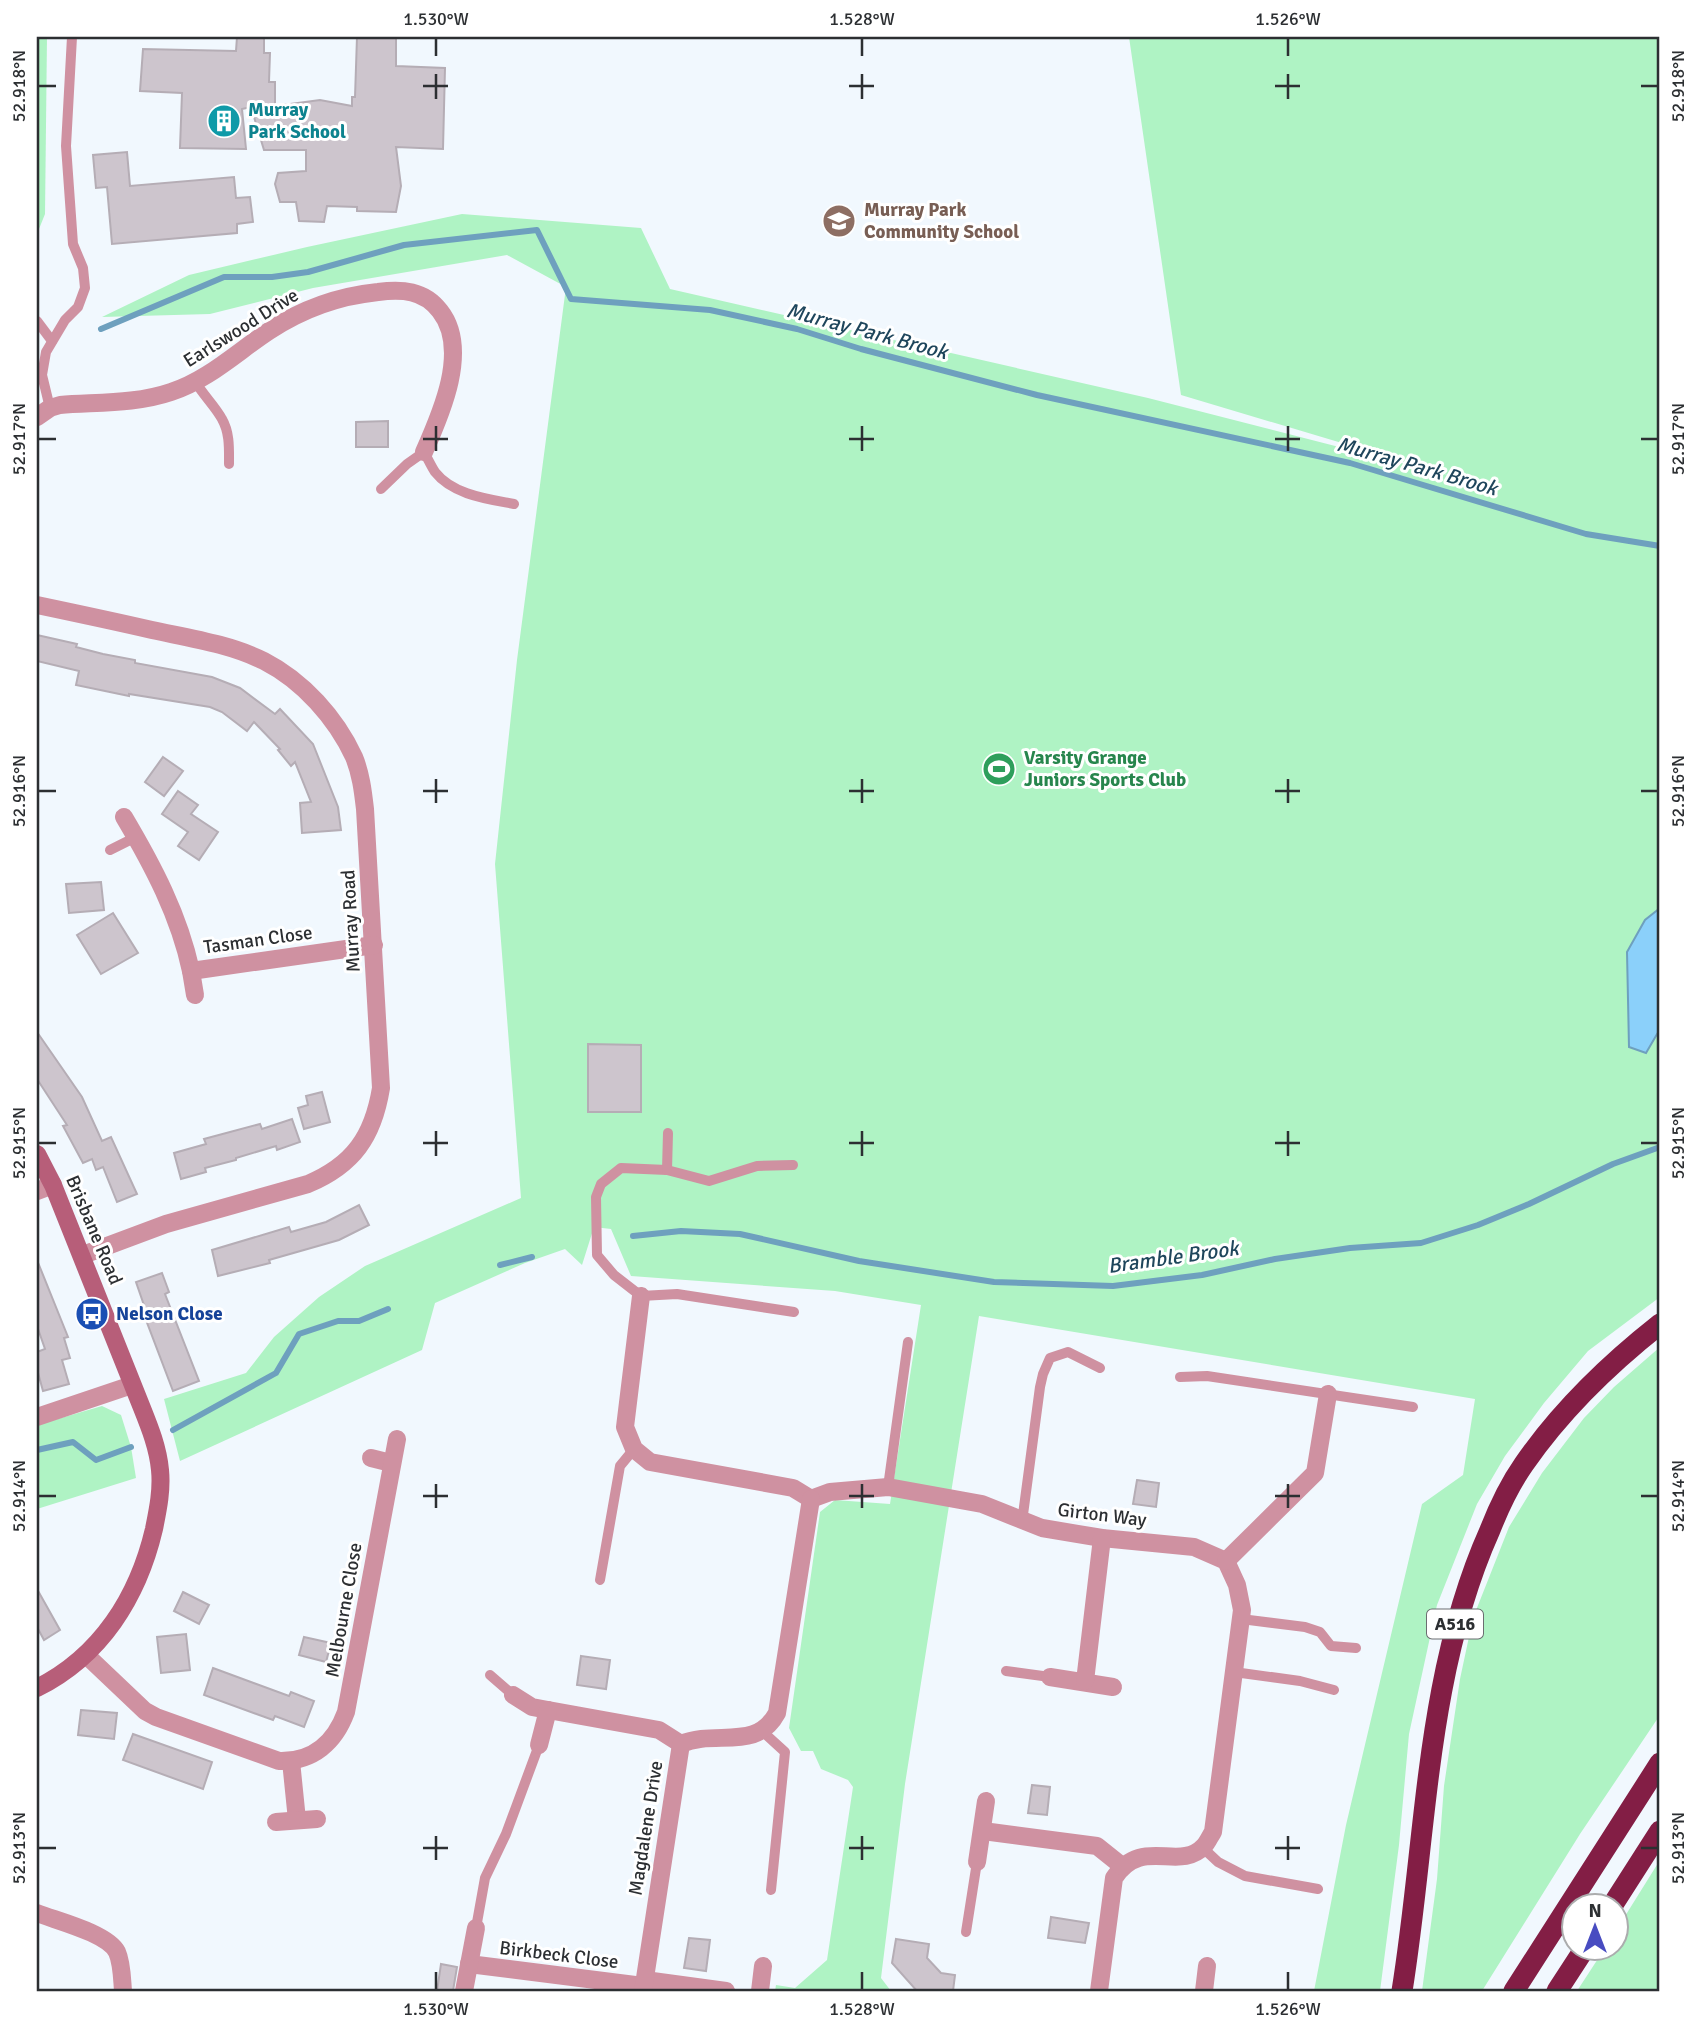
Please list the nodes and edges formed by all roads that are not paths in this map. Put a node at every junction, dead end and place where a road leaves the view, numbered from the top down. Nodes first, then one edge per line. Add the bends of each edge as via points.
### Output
1 (72, 37) edge
2 (37, 321) edge
3 (52, 341) junction
4 (195, 381) junction
5 (43, 412) edge
6 (424, 452) junction
7 (229, 464) dead end
8 (382, 489) dead end
9 (513, 504) dead end
10 (37, 605) edge
11 (124, 817) dead end
12 (136, 836) junction
13 (110, 850) dead end
14 (374, 945) junction
15 (191, 971) junction
16 (195, 995) dead end
17 (668, 1133) dead end
18 (37, 1154) edge
19 (793, 1165) dead end
20 (667, 1170) junction
21 (45, 1188) edge
22 (83, 1255) junction
23 (641, 1296) junction
24 (794, 1312) dead end
25 (1660, 1324) edge
26 (908, 1342) dead end
27 (1100, 1368) dead end
28 (1180, 1377) dead end
29 (132, 1385) junction
30 (1328, 1394) junction
31 (1413, 1407) dead end
32 (37, 1417) edge
33 (397, 1439) dead end
34 (634, 1449) junction
35 (371, 1458) dead end
36 (391, 1463) junction
37 (888, 1487) junction
38 (811, 1499) junction
39 (1022, 1522) junction
40 (1102, 1538) junction
41 (1226, 1561) junction
42 (600, 1580) dead end
43 (1241, 1619) junction
44 (1356, 1648) dead end
45 (86, 1656) junction
46 (1006, 1671) dead end
47 (1234, 1672) junction
48 (490, 1675) dead end
49 (1050, 1677) joint
50 (1085, 1682) junction
51 (1113, 1687) dead end
52 (37, 1688) edge
53 (1334, 1690) dead end
54 (513, 1695) joint
55 (548, 1710) junction
56 (762, 1732) junction
57 (681, 1744) junction
58 (539, 1745) joint
59 (291, 1762) junction
60 (1660, 1763) edge
61 (986, 1801) dead end
62 (317, 1819) dead end
63 (297, 1820) junction
64 (276, 1822) dead end
65 (983, 1830) junction
66 (1660, 1831) edge
67 (1203, 1848) junction
68 (977, 1862) joint
69 (1122, 1866) junction
70 (1318, 1889) dead end
71 (771, 1891) dead end
72 (1621, 1892) edge
73 (37, 1913) edge
74 (476, 1928) joint
75 (965, 1932) dead end
76 (1576, 1962) edge
77 (469, 1964) junction
78 (1208, 1965) dead end
79 (763, 1966) dead end
80 (644, 1986) edge
81 (123, 1991) edge
82 (464, 1991) edge
83 (726, 1991) edge
84 (760, 1991) edge
85 (1099, 1991) edge
86 (1203, 1991) edge
87 (1402, 1991) edge
88 (1514, 1991) edge
89 (1557, 1991) edge

1 - 3 lane via 66,146 73,244 85,288 78,307
2 - 3 lane
3 - 5 lane via 41,375
4 - 5 street, Earlswood Drive via 152,397
4 - 6 street, Earlswood Drive via 314,307 356,295 414,292 441,312 452,347 444,403
4 - 7 lane via 222,419 229,441
6 - 8 lane
6 - 9 lane via 445,482
10 - 14 street, Murray Road via 239,651 275,668 316,702 354,758 363,788
11 - 12 street, Tasman Close
12 - 13 lane
12 - 15 street, Tasman Close via 173,911
14 - 15 street, Tasman Close
14 - 22 street, Murray Road via 381,1088 373,1122 355,1153 308,1184 166,1224
15 - 16 street
17 - 20 lane
18 - 21 street, Brisbane Road
19 - 20 lane via 757,1166 709,1181
20 - 23 lane via 621,1168 601,1184 596,1197 597,1255
21 - 22 street, Brisbane Road
22 - 29 street, Brisbane Road
23 - 24 lane via 677,1294
23 - 34 street via 625,1427
25 - 87 highway, A516 via 1589,1384 1557,1420 1523,1465 1473,1566 1441,1688
26 - 37 lane
27 - 39 lane via 1068,1352 1050,1358 1043,1374
28 - 30 lane via 1207,1376
29 - 32 street
29 - 45 street, Brisbane Road via 157,1454 158,1511 134,1589
30 - 31 lane
30 - 41 street via 1315,1473
33 - 36 street, Melbourne Close
34 - 38 street via 650,1462 793,1488
34 - 42 lane via 620,1466
35 - 36 street
36 - 59 street, Melbourne Close via 346,1712 340,1728 319,1751
37 - 38 street, Girton Way via 830,1492
37 - 39 street, Girton Way via 982,1504
38 - 56 street via 777,1713
39 - 40 street, Girton Way
40 - 41 street, Girton Way via 1194,1546
40 - 50 street
41 - 43 street via 1237,1585
43 - 44 lane via 1305,1626 1320,1632 1331,1646
43 - 47 street
45 - 52 street, Brisbane Road
45 - 59 street via 156,1717
46 - 49 lane
47 - 53 lane
47 - 67 street via 1213,1832
48 - 54 lane
49 - 50 street
50 - 51 street
54 - 55 street via 532,1707
55 - 57 street via 659,1730
55 - 58 street
56 - 57 street, Magdalene Drive via 748,1737 695,1738
56 - 71 lane via 785,1752
57 - 80 street, Magdalene Drive
58 - 74 lane, Birkbeck Close via 485,1878
59 - 63 street
60 - 88 highway
61 - 65 street
62 - 63 street
63 - 64 street
65 - 68 street
65 - 69 street via 1097,1846
66 - 72 highway
67 - 69 street via 1187,1856 1135,1857
67 - 70 lane via 1245,1876
68 - 75 lane
69 - 85 street via 1114,1878
73 - 81 street via 111,1944 119,1956
74 - 77 street, Birkbeck Close
76 - 89 highway
77 - 80 street, Birkbeck Close
77 - 82 street, Birkbeck Close
78 - 86 street
79 - 84 street
80 - 83 street, Birkbeck Close

